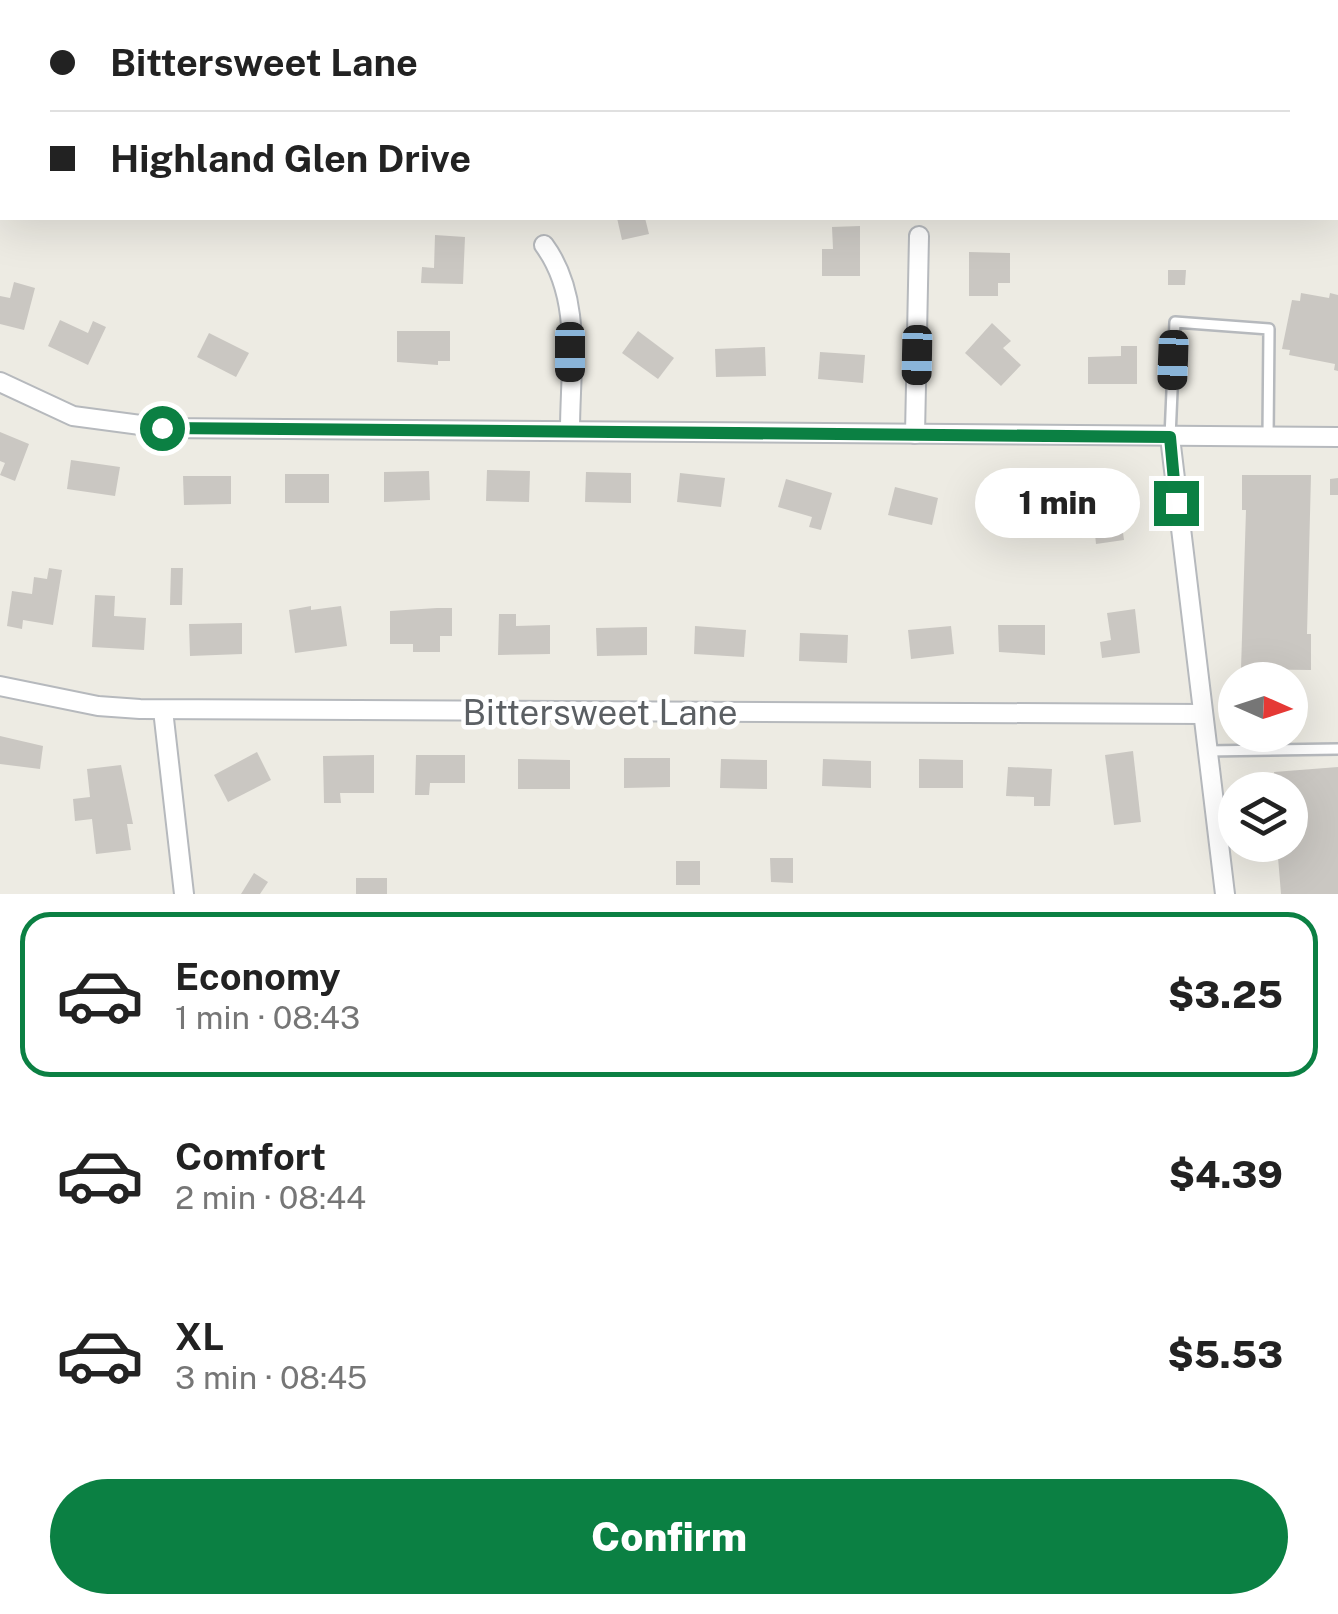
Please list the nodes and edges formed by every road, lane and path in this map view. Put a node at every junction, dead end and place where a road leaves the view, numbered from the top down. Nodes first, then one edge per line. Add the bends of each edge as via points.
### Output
1 (918, 236) dead end
2 (544, 245) dead end
3 (0, 382) edge
4 (570, 430) junction
5 (916, 434) junction
6 (1170, 437) junction
7 (1268, 437) junction
8 (1338, 437) edge
9 (0, 686) edge
10 (163, 710) junction
11 (1202, 714) junction
12 (1338, 749) edge
13 (1207, 751) junction
14 (184, 894) edge
15 (1225, 894) edge

1 - 5 street
2 - 4 street via 569,298
3 - 4 street via 73,416 124,426
4 - 5 street
5 - 6 street
6 - 7 street
6 - 7 lane via 1175,322 1269,329
6 - 11 street
7 - 8 street
9 - 10 street, Bittersweet Lane via 98,706
10 - 11 street, Bittersweet Lane
10 - 14 street
11 - 13 street
12 - 13 lane
13 - 15 street

